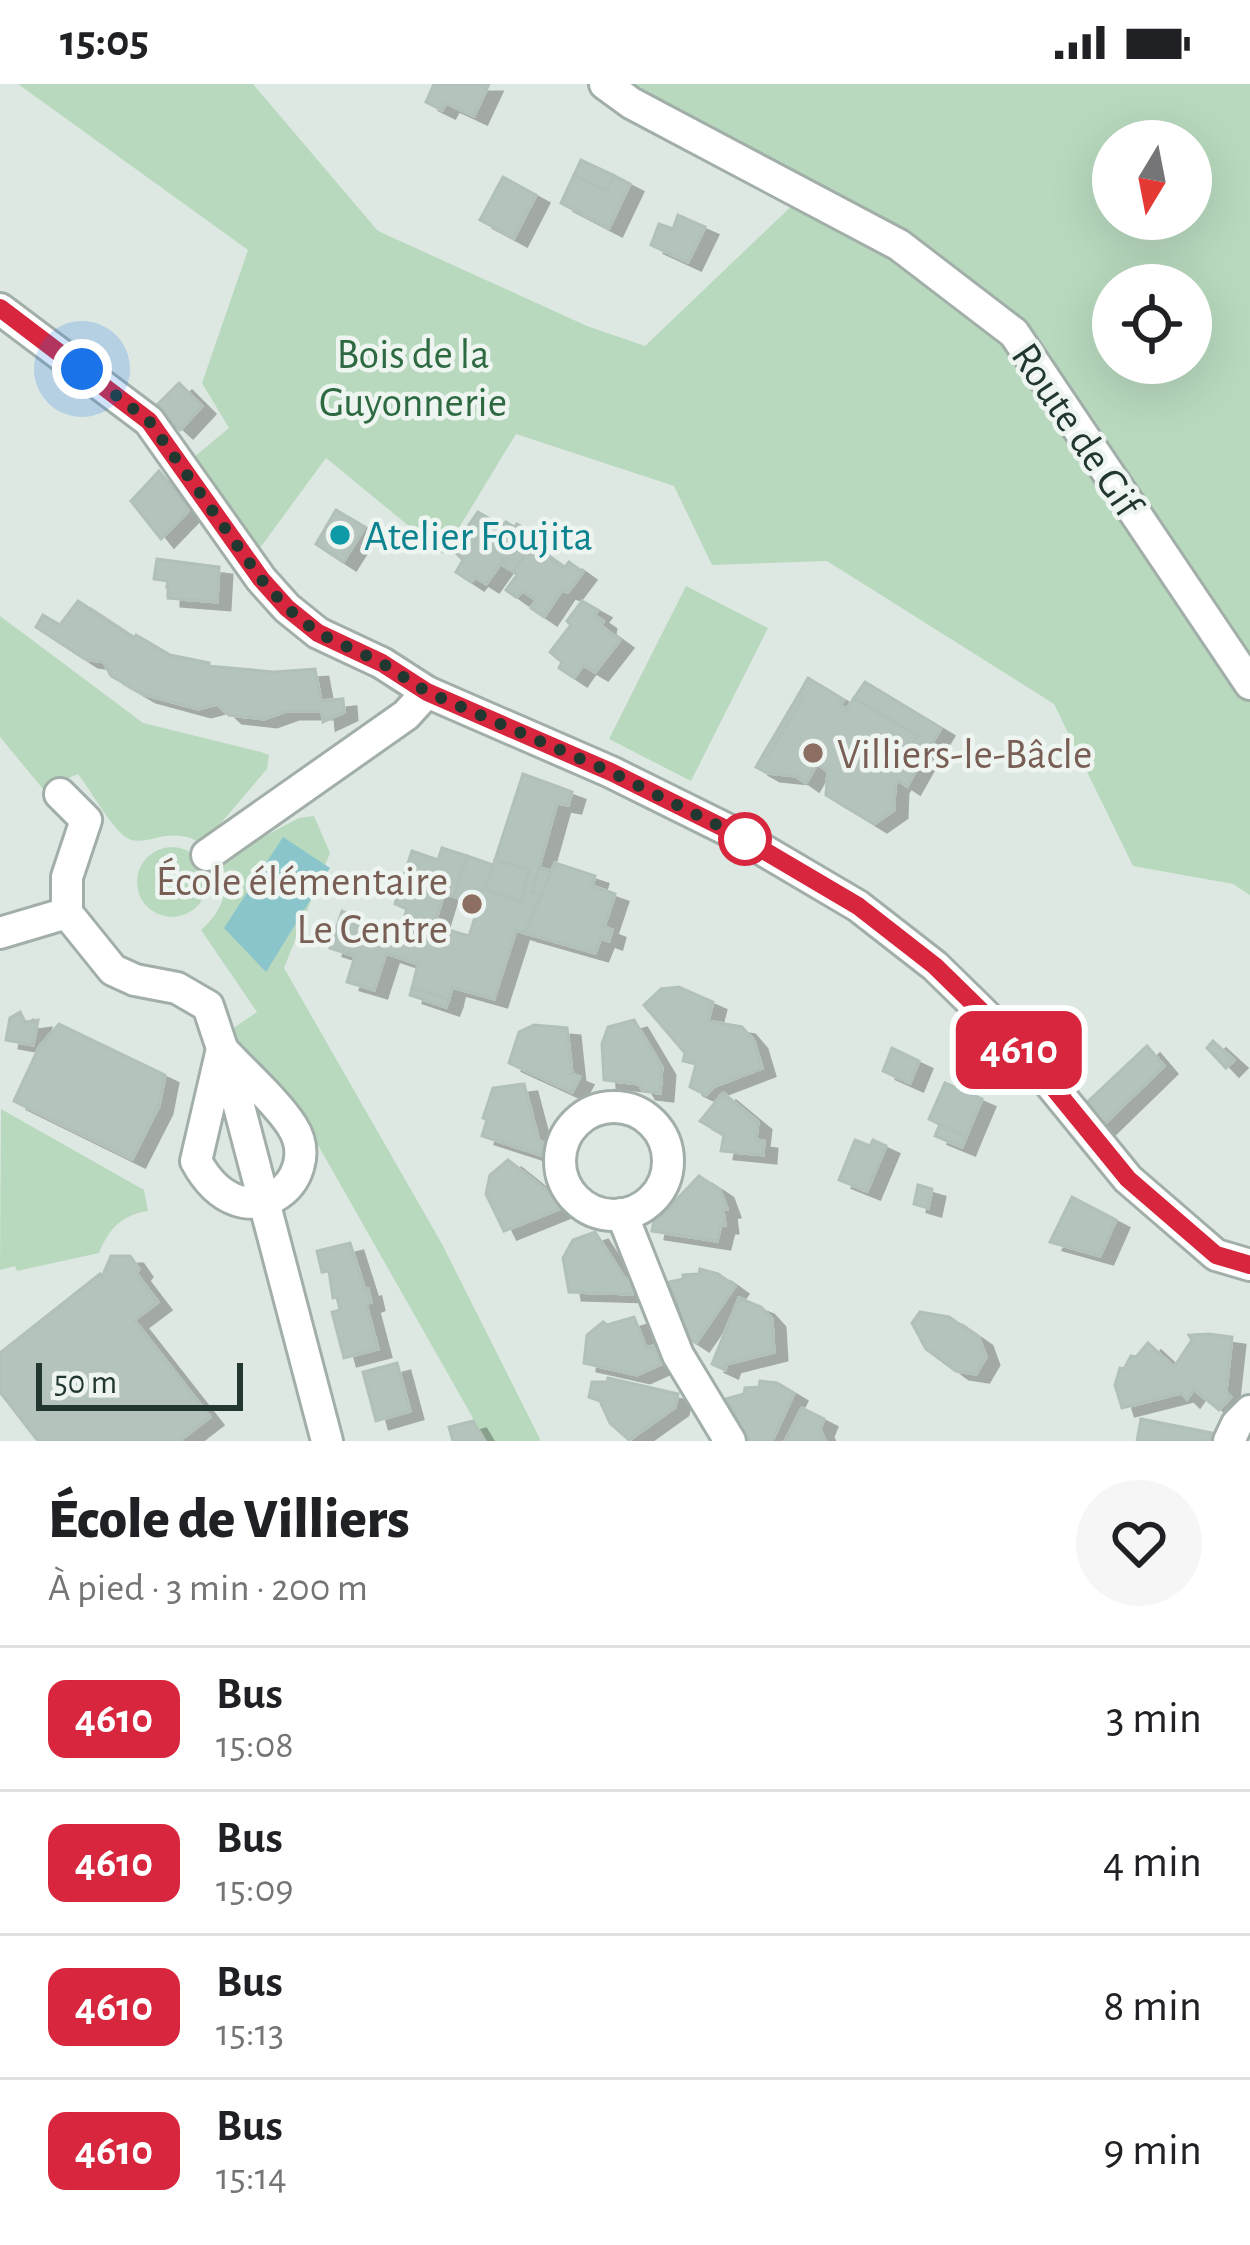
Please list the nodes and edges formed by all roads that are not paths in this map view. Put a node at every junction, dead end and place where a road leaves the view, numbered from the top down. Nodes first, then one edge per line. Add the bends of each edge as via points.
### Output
1 (604, 84) edge
2 (0, 308) edge
3 (1250, 684) edge
4 (427, 692) junction
5 (60, 794) dead end
6 (207, 856) dead end
7 (67, 913) junction
8 (0, 933) edge
9 (222, 1049) junction
10 (261, 1202) junction
11 (622, 1214) dead end
12 (1250, 1265) edge
13 (1250, 1411) edge
14 (327, 1441) edge
15 (730, 1441) edge
16 (1228, 1441) edge

1 - 3 street, Route de Gif via 899,244 1014,333
2 - 4 street via 149,421 287,608
4 - 6 street
4 - 12 street via 697,814 858,906 980,1010 1128,1179 1216,1255
5 - 7 street via 86,820 67,877
7 - 8 street
7 - 9 street via 113,970 208,1006
9 - 10 street
9 - 10 street via 196,1161 228,1197
9 - 10 street via 293,1126 300,1146 292,1183
10 - 14 street
11 - 15 street via 678,1355
13 - 16 street

